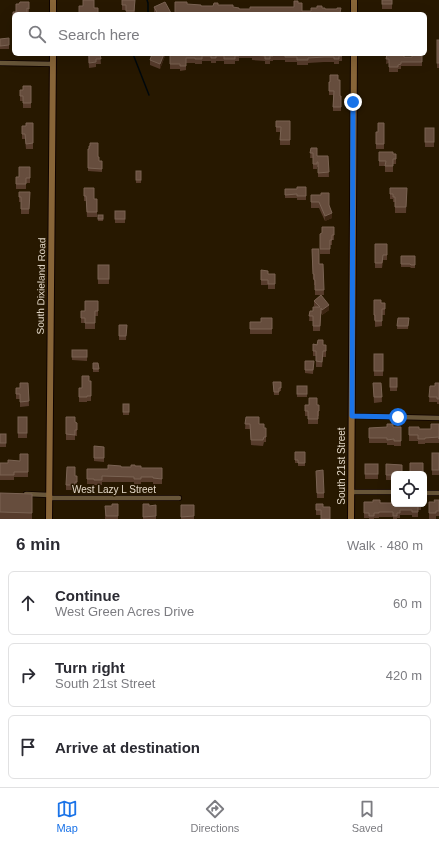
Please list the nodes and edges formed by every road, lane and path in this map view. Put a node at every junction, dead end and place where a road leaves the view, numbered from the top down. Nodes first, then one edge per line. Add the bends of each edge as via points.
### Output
1 (53, 0) edge
2 (354, 0) edge
3 (53, 12) edge
4 (354, 12) edge
5 (53, 56) edge
6 (354, 56) edge
7 (0, 63) edge
8 (53, 64) junction
9 (352, 416) junction
10 (439, 418) edge
11 (351, 492) junction
12 (391, 492) edge
13 (427, 493) edge
14 (439, 493) edge
15 (21, 494) edge
16 (49, 497) junction
17 (179, 498) dead end
18 (49, 519) edge
19 (351, 519) edge

1 - 3 street
2 - 4 street
5 - 8 street, South Dixieland Road
6 - 9 street, South 21st Street
7 - 8 street
8 - 16 street, South Dixieland Road
9 - 10 street
9 - 11 street, South 21st Street
11 - 12 street
11 - 19 street, South 21st Street
13 - 14 street
15 - 16 street, West Lazy L Street
16 - 17 street, West Lazy L Street
16 - 18 street, South Dixieland Road

